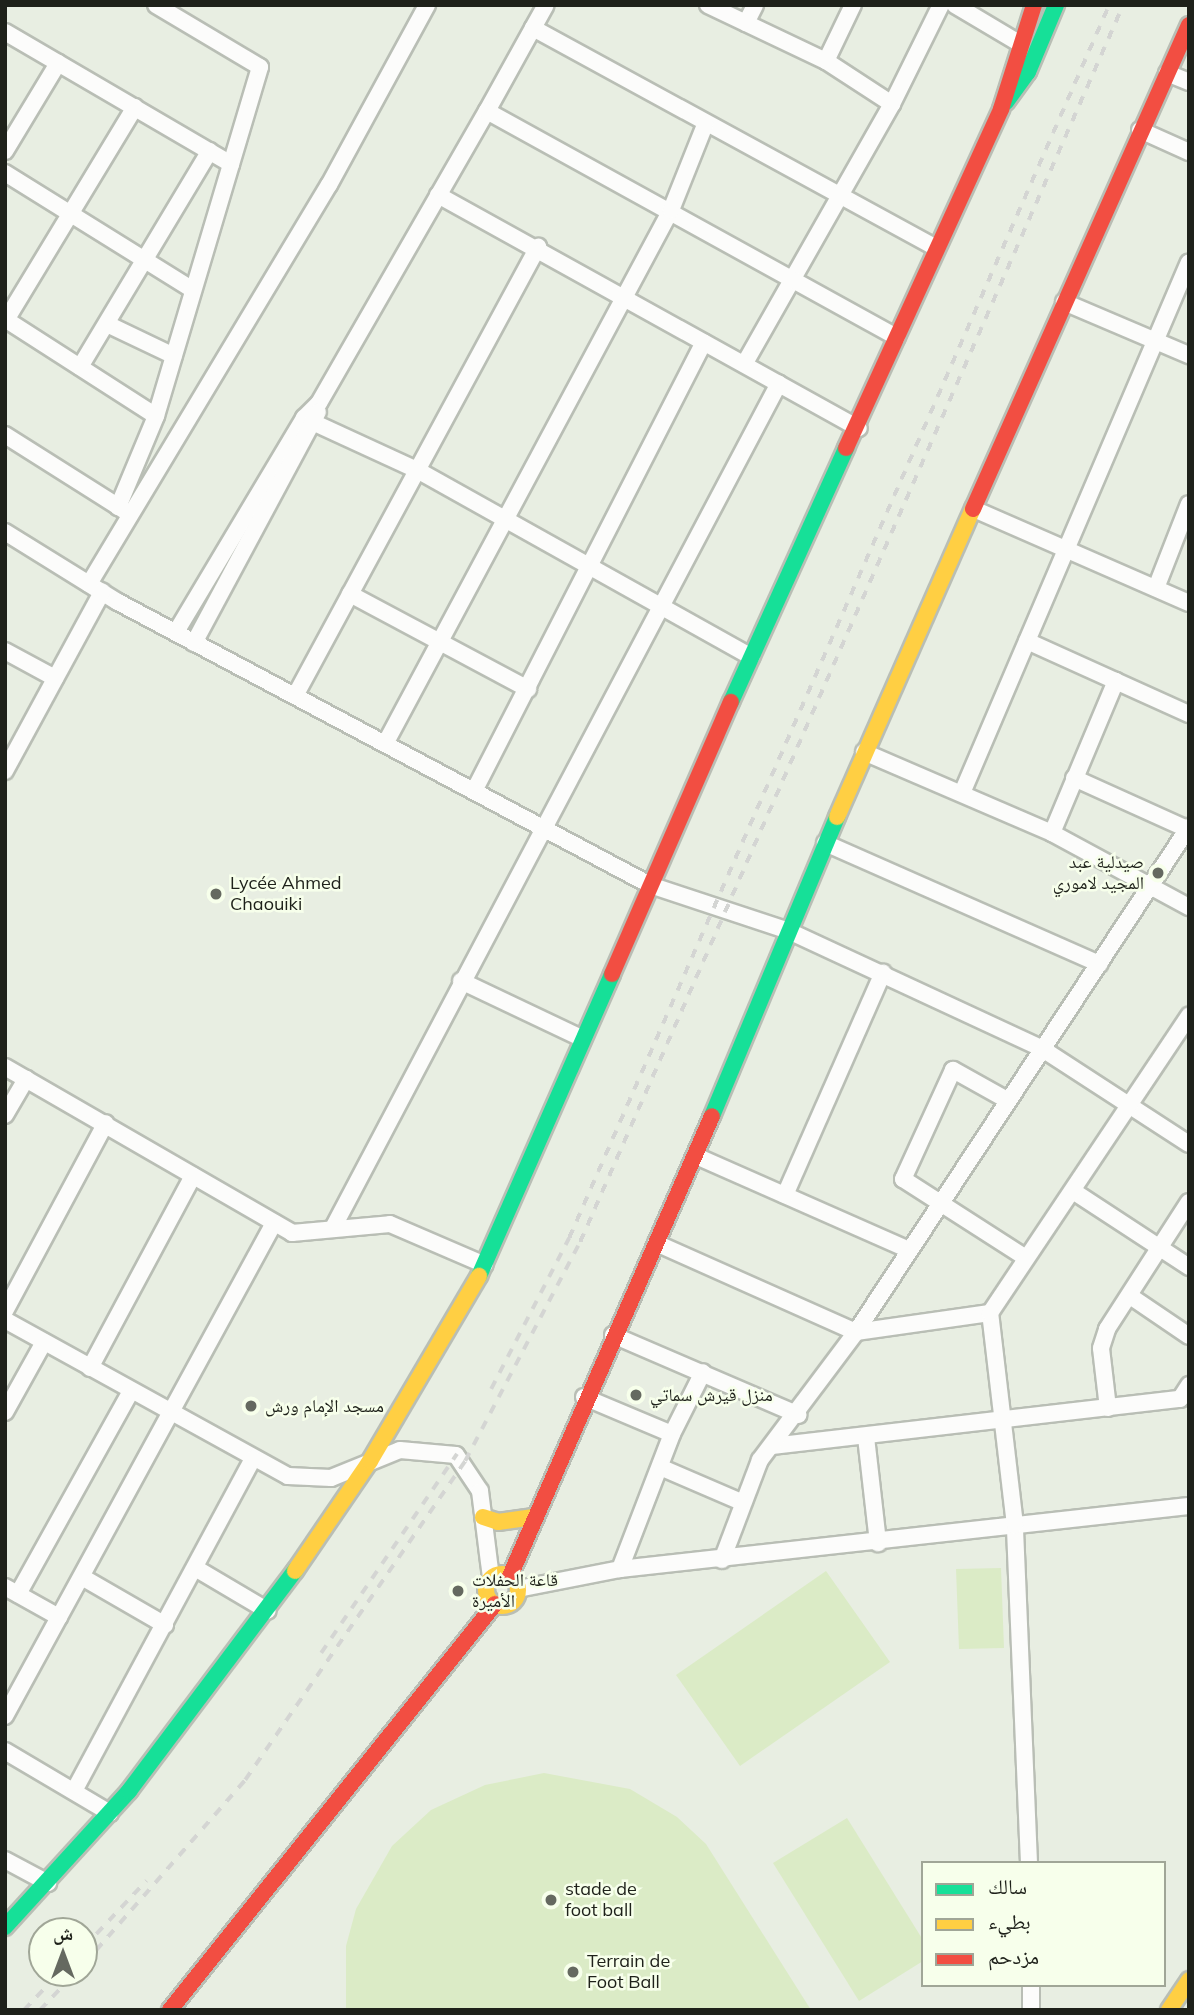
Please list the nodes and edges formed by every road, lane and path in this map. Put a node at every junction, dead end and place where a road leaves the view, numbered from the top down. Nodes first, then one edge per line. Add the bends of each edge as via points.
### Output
1 (156, 5) edge
2 (427, 5) edge
3 (546, 5) edge
4 (708, 5) edge
5 (755, 5) edge
6 (853, 5) edge
7 (941, 5) edge
8 (955, 5) edge
9 (1034, 5) edge
10 (1056, 5) edge
11 (746, 23) junction
12 (1189, 25) edge
13 (533, 28) junction
14 (5, 32) edge
15 (1020, 43) junction
16 (826, 61) junction
17 (58, 62) junction
18 (1167, 73) junction
19 (1189, 82) edge
20 (892, 104) junction
21 (135, 107) junction
22 (1001, 109) junction
23 (487, 111) junction
24 (705, 125) junction
25 (1140, 130) junction
26 (5, 151) edge
27 (210, 151) junction
28 (1189, 152) edge
29 (231, 164) junction
30 (5, 173) edge
31 (836, 193) junction
32 (438, 195) junction
33 (671, 210) junction
34 (72, 214) junction
35 (537, 247) junction
36 (936, 248) junction
37 (147, 261) junction
38 (1189, 262) edge
39 (794, 282) junction
40 (193, 290) junction
41 (627, 294) junction
42 (1065, 302) junction
43 (6, 320) edge
44 (107, 324) junction
45 (897, 337) junction
46 (1153, 339) junction
47 (704, 342) junction
48 (1189, 355) edge
49 (174, 356) junction
50 (744, 364) junction
51 (80, 367) junction
52 (779, 383) junction
53 (156, 416) junction
54 (310, 420) junction
55 (859, 428) junction
56 (5, 435) edge
57 (418, 470) junction
58 (1189, 504) edge
59 (124, 510) junction
60 (976, 510) junction
61 (509, 520) junction
62 (236, 531) junction
63 (5, 532) edge
64 (251, 540) junction
65 (1067, 550) junction
66 (593, 565) junction
67 (95, 588) junction
68 (1156, 588) junction
69 (351, 594) junction
70 (1189, 603) edge
71 (665, 605) junction
72 (176, 632) junction
73 (442, 641) junction
74 (1027, 641) junction
75 (194, 642) junction
76 (5, 651) edge
77 (751, 657) junction
78 (55, 678) junction
79 (1116, 681) junction
80 (528, 689) junction
81 (295, 696) junction
82 (1189, 714) edge
83 (385, 744) junction
84 (9, 752) edge
85 (864, 752) junction
86 (5, 771) edge
87 (1074, 778) junction
88 (474, 791) junction
89 (961, 793) junction
90 (542, 828) junction
91 (1188, 828) edge
92 (1052, 832) junction
93 (825, 843) junction
94 (1153, 883) junction
95 (650, 885) junction
96 (1189, 907) edge
97 (789, 931) junction
98 (1099, 964) junction
99 (883, 973) junction
100 (461, 981) junction
101 (1189, 1016) edge
102 (583, 1039) junction
103 (1041, 1048) junction
104 (5, 1067) edge
105 (26, 1079) junction
106 (1007, 1100) junction
107 (1131, 1103) junction
108 (5, 1115) edge
109 (106, 1123) junction
110 (1189, 1144) edge
111 (696, 1156) junction
112 (193, 1176) junction
113 (1073, 1191) junction
114 (785, 1195) junction
115 (942, 1201) junction
116 (1189, 1202) edge
117 (274, 1223) junction
118 (333, 1228) junction
119 (656, 1243) junction
120 (1160, 1248) junction
121 (909, 1250) junction
122 (1026, 1258) junction
123 (485, 1265) junction
124 (1189, 1267) edge
125 (1130, 1296) junction
126 (5, 1311) edge
127 (990, 1313) junction
128 (5, 1320) edge
129 (856, 1332) junction
130 (613, 1335) junction
131 (1189, 1336) edge
132 (44, 1342) junction
133 (90, 1368) junction
134 (703, 1372) junction
135 (131, 1391) junction
136 (584, 1397) junction
137 (1186, 1398) edge
138 (1108, 1408) junction
139 (5, 1412) edge
140 (170, 1414) junction
141 (799, 1415) junction
142 (1005, 1421) junction
143 (672, 1434) junction
144 (866, 1437) junction
145 (772, 1446) junction
146 (253, 1459) junction
147 (370, 1461) junction
148 (660, 1467) junction
149 (739, 1501) junction
150 (1189, 1506) edge
151 (483, 1517) junction
152 (534, 1517) junction
153 (1015, 1525) junction
154 (878, 1543) junction
155 (722, 1560) junction
156 (197, 1569) junction
157 (620, 1569) junction
158 (82, 1577) junction
159 (491, 1578) junction
160 (514, 1583) junction
161 (11, 1590) edge
162 (495, 1604) junction
163 (268, 1611) junction
164 (59, 1618) junction
165 (165, 1625) junction
166 (5, 1716) edge
167 (5, 1751) edge
168 (74, 1791) junction
169 (110, 1813) junction
170 (5, 1860) edge
171 (1028, 1861) edge
172 (48, 1883) junction
173 (5, 1927) edge
174 (1188, 1984) edge
175 (1031, 1987) edge
176 (170, 2010) edge
177 (1031, 2010) edge
178 (1169, 2010) edge

1 - 29 street via 260,67
2 - 59 street via 329,185
3 - 13 street
4 - 11 street
5 - 11 street
6 - 16 street
7 - 20 street
8 - 15 street
9 - 15 street
10 - 22 street via 1028,72
11 - 16 street
12 - 18 street
13 - 23 street
13 - 24 street
14 - 17 street
15 - 22 street
16 - 20 street
17 - 21 street
17 - 26 street
18 - 19 street
18 - 25 street
20 - 31 street
21 - 27 street
21 - 34 street
22 - 36 street
23 - 32 street
23 - 33 street
24 - 31 street
24 - 33 street
25 - 28 street
25 - 42 street
27 - 29 street
27 - 37 street
29 - 40 street
30 - 34 street
31 - 36 street
31 - 39 street
32 - 35 street
32 - 54 street
33 - 39 street
33 - 41 street
34 - 37 street
34 - 43 street
35 - 41 street
35 - 57 street
36 - 45 street
37 - 40 street
37 - 44 street
38 - 46 street
39 - 45 street
39 - 50 street
40 - 49 street
41 - 47 street
41 - 61 street
42 - 46 street
42 - 60 street
43 - 51 street
44 - 49 street
44 - 51 street
45 - 55 street
46 - 48 street
46 - 65 street
47 - 50 street
47 - 66 street
49 - 53 street
50 - 52 street
51 - 53 street
52 - 55 street
52 - 71 street
53 - 59 street
54 - 57 street
54 - 62 street
54 - 64 street
55 - 77 street
56 - 59 street
57 - 61 street
57 - 69 street
58 - 68 street
59 - 67 street
60 - 65 street
60 - 85 street
61 - 66 street
61 - 73 street
62 - 64 street
62 - 72 street
63 - 67 street
64 - 75 street
65 - 68 street
65 - 74 street
66 - 71 street
66 - 80 street
67 - 72 street
67 - 78 street
68 - 70 street
69 - 73 street
69 - 81 street
71 - 77 street
71 - 90 street
72 - 75 street
73 - 80 street
73 - 83 street
74 - 79 street
74 - 89 street
75 - 81 street
76 - 78 street
77 - 95 street
78 - 84 street
79 - 82 street
79 - 87 street
80 - 88 street
81 - 83 street
83 - 88 street
84 - 86 street
85 - 89 street
85 - 93 street
87 - 91 street
87 - 92 street
88 - 90 street
89 - 92 street
90 - 95 street
90 - 100 street
91 - 94 street
92 - 94 street
93 - 97 street
93 - 98 street
94 - 96 street
94 - 98 street
95 - 97 street
95 - 102 street
97 - 99 street
97 - 111 street
98 - 103 street
99 - 103 street
99 - 114 street
100 - 102 street
100 - 118 street
101 - 107 street
102 - 123 street
103 - 106 street
103 - 107 street
104 - 105 street
105 - 108 street
105 - 109 street
106 - 115 street
106 - 115 street via 953,1070 902,1180
107 - 110 street
107 - 113 street
109 - 112 street
109 - 126 street
111 - 114 street
111 - 119 street
112 - 117 street
112 - 133 street
113 - 120 street
113 - 122 street
114 - 121 street
115 - 121 street
115 - 122 street
116 - 120 street
117 - 118 street via 301,1236
117 - 140 street
118 - 123 street via 390,1224
119 - 129 street
119 - 130 street
120 - 124 street
120 - 125 street
121 - 129 street
122 - 127 street
123 - 147 street
125 - 131 street
125 - 138 street via 1101,1348
127 - 129 street
127 - 142 street
128 - 132 street
129 - 141 street
130 - 134 street
130 - 136 street
132 - 133 street
132 - 139 street
133 - 135 street
134 - 141 street
134 - 143 street
135 - 140 street
135 - 161 street
136 - 143 street
136 - 152 street
137 - 138 street
138 - 142 street
140 - 146 street
140 - 158 street
141 - 145 street
142 - 144 street
142 - 153 street
143 - 148 street
144 - 145 street
144 - 154 street
145 - 149 street
146 - 147 street via 310,1479
146 - 156 street
147 - 151 street via 417,1448 456,1455 476,1479
147 - 163 street
148 - 149 street
148 - 157 street
149 - 155 street
150 - 153 street
151 - 152 street via 498,1522
151 - 159 street
152 - 160 street
153 - 154 street
153 - 171 street
154 - 155 street
155 - 157 street
156 - 163 street
156 - 165 street
157 - 160 street
158 - 164 street
158 - 165 street
159 - 160 street
159 - 162 street via 486,1592
160 - 162 street via 511,1603
161 - 164 street
162 - 176 street
163 - 169 street
164 - 166 street
165 - 168 street
167 - 168 street
168 - 169 street
169 - 172 street
170 - 172 street
172 - 173 street
174 - 178 street
175 - 177 street

